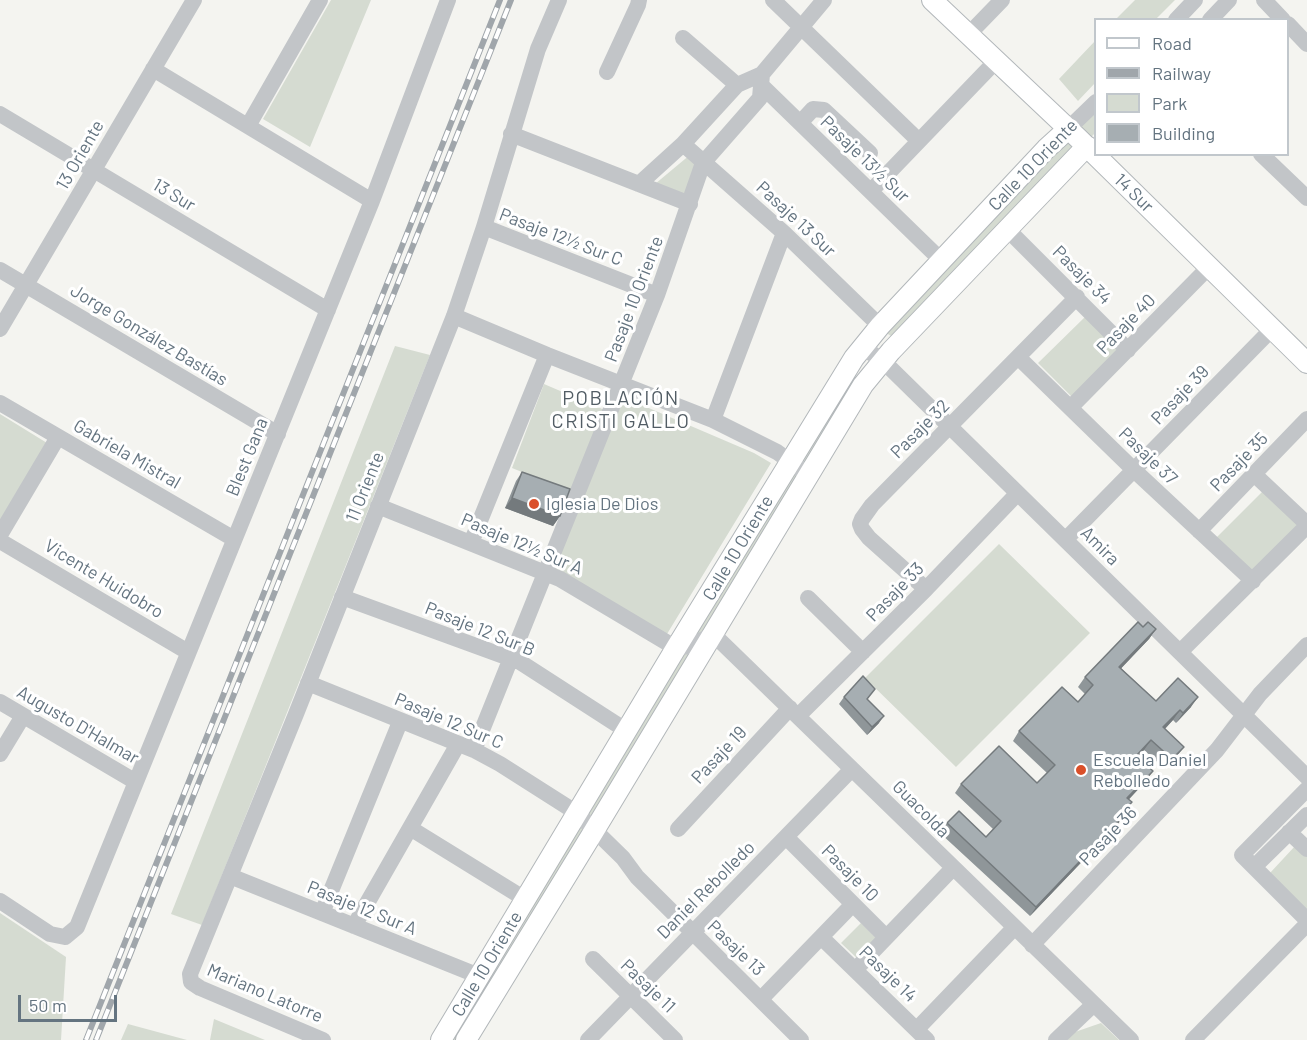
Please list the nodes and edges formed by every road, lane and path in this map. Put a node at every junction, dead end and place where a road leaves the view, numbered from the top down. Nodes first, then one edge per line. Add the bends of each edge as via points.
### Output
1 (194, 0) edge
2 (320, 0) edge
3 (448, 0) edge
4 (559, 0) edge
5 (639, 0) edge
6 (773, 0) edge
7 (824, 0) edge
8 (932, 0) edge
9 (1002, 0) edge
10 (1195, 0) edge
11 (1229, 0) edge
12 (1264, 0) edge
13 (1180, 18) edge
14 (1212, 18) edge
15 (1281, 18) edge
16 (801, 26) junction
17 (1289, 26) edge
18 (969, 34) junction
19 (683, 38) dead end
20 (1307, 44) edge
21 (996, 61) junction
22 (153, 69) junction
23 (607, 72) dead end
24 (762, 79) junction
25 (737, 85) junction
26 (1094, 103) edge
27 (0, 114) edge
28 (800, 123) junction
29 (249, 126) junction
30 (1068, 129) junction
31 (511, 134) junction
32 (919, 141) junction
33 (1091, 142) edge
34 (683, 144) junction
35 (870, 153) dead end
36 (1104, 156) edge
37 (1263, 156) edge
38 (704, 163) junction
39 (94, 170) junction
40 (639, 184) junction
41 (871, 191) junction
42 (1307, 198) edge
43 (372, 201) junction
44 (690, 204) junction
45 (484, 227) junction
46 (1006, 229) junction
47 (784, 233) junction
48 (942, 261) junction
49 (1209, 267) junction
50 (0, 270) edge
51 (26, 285) junction
52 (657, 295) junction
53 (1077, 297) junction
54 (328, 310) junction
55 (454, 316) junction
56 (880, 326) junction
57 (0, 329) edge
58 (1272, 329) junction
59 (862, 347) junction
60 (1128, 350) junction
61 (547, 355) junction
62 (1018, 357) junction
63 (882, 360) junction
64 (1306, 360) edge
65 (622, 384) junction
66 (0, 403) edge
67 (1071, 407) junction
68 (1307, 418) edge
69 (713, 420) junction
70 (949, 427) junction
71 (278, 434) junction
72 (58, 437) junction
73 (789, 462) junction
74 (1135, 471) junction
75 (809, 475) junction
76 (1255, 475) junction
77 (1017, 494) junction
78 (378, 506) junction
79 (1307, 525) edge
80 (1199, 531) junction
81 (0, 535) edge
82 (234, 539) junction
83 (1066, 539) junction
84 (0, 541) edge
85 (471, 543) junction
86 (545, 572) junction
87 (1253, 581) junction
88 (926, 589) junction
89 (342, 597) junction
90 (808, 598) dead end
91 (713, 634) junction
92 (1307, 645) edge
93 (676, 648) junction
94 (188, 652) junction
95 (863, 652) junction
96 (1180, 652) junction
97 (510, 658) junction
98 (308, 684) junction
99 (0, 702) edge
100 (794, 712) junction
101 (1243, 715) junction
102 (23, 716) junction
103 (400, 722) junction
104 (627, 731) junction
105 (458, 744) junction
106 (474, 750) junction
107 (0, 754) edge
108 (852, 769) junction
109 (1307, 777) edge
110 (136, 782) junction
111 (1307, 789) edge
112 (578, 813) junction
113 (1307, 815) edge
114 (410, 828) junction
115 (678, 829) dead end
116 (594, 831) junction
117 (1289, 832) junction
118 (786, 837) junction
119 (1307, 849) edge
120 (1248, 861) junction
121 (953, 868) junction
122 (230, 876) junction
123 (525, 899) junction
124 (0, 901) edge
125 (854, 904) junction
126 (322, 913) junction
127 (1307, 922) edge
128 (354, 926) junction
129 (1014, 928) junction
130 (692, 932) junction
131 (886, 937) junction
132 (822, 938) junction
133 (1032, 945) junction
134 (593, 959) dead end
135 (855, 970) junction
136 (479, 976) junction
137 (191, 982) joint
138 (629, 995) junction
139 (761, 999) junction
140 (1094, 1004) junction
141 (922, 1034) edge
142 (323, 1040) edge
143 (441, 1040) edge
144 (466, 1040) edge
145 (588, 1040) edge
146 (675, 1040) edge
147 (801, 1040) edge
148 (1056, 1040) edge
149 (1131, 1040) edge
150 (1193, 1040) edge

1 - 22 street, 13 Oriente
2 - 29 street
3 - 43 street, Blest Gana
4 - 31 street, 11 Oriente via 538,49
5 - 23 street
6 - 16 street
7 - 16 street, Pasaje 10 Oriente
8 - 18 main road, 14 Sur
9 - 18 street
10 - 13 street
11 - 14 street
12 - 15 street
16 - 24 street, Pasaje 10 Oriente
16 - 32 street
17 - 20 street
18 - 21 main road, 14 Sur
19 - 25 street
21 - 30 main road, 14 Sur
21 - 32 street
22 - 29 street
22 - 39 street, 13 Oriente
24 - 25 street, Pasaje 10 Oriente
24 - 28 street, Pasaje 13½ Sur
24 - 38 street, Pasaje 10 Oriente via 760,99
25 - 34 street, Pasaje 10 Oriente
26 - 30 street, Calle 10 Oriente
27 - 39 street, 13 Sur
28 - 35 street via 813,109 824,110
28 - 41 street, Pasaje 13½ Sur
29 - 43 street
30 - 33 main road, 14 Sur
30 - 48 main road, Calle 10 Oriente
31 - 40 street
31 - 45 street, 11 Oriente
32 - 41 street
33 - 46 main road, Calle 10 Oriente
34 - 38 street, Pasaje 13 Sur
34 - 40 street, Pasaje 10 Oriente
36 - 49 main road, 14 Sur
37 - 42 street
38 - 44 street, Pasaje 10 Oriente
38 - 47 street, Pasaje 13 Sur
39 - 51 street, 13 Oriente
39 - 54 street, 13 Sur
40 - 44 street
41 - 48 street, Pasaje 13½ Sur
43 - 54 street, Blest Gana
44 - 52 street, Pasaje 10 Oriente
45 - 52 street, Pasaje 12½ Sur C
45 - 55 street, 11 Oriente
46 - 53 street, Pasaje 34
46 - 63 main road, Calle 10 Oriente
47 - 56 street, Pasaje 13 Sur
47 - 69 street
48 - 56 main road, Calle 10 Oriente
49 - 58 main road, 14 Sur
49 - 60 street, Pasaje 40
50 - 51 street, Jorge González Bastías
51 - 57 street, 13 Oriente
51 - 71 street, Jorge González Bastías
52 - 65 street, Pasaje 10 Oriente
53 - 60 street, Pasaje 34
53 - 62 street, Pasaje 32
54 - 71 street, Blest Gana
55 - 61 street
55 - 78 street, 11 Oriente
56 - 59 main road, Calle 10 Oriente
58 - 64 main road, 14 Sur
58 - 74 street, Pasaje 39
59 - 63 street, Amira
59 - 73 main road, Calle 10 Oriente
60 - 67 street, Pasaje 40
61 - 65 street
61 - 85 street
62 - 67 street, Pasaje 37
62 - 70 street, Pasaje 32
63 - 70 street, Amira
63 - 75 main road, Calle 10 Oriente
65 - 69 street
65 - 86 street, Pasaje 10 Oriente
66 - 72 street, Gabriela Mistral
67 - 74 street, Pasaje 37
68 - 76 street, Pasaje 35
69 - 73 street
70 - 77 street, Amira
70 - 88 street, Pasaje 32 via 872,505 860,524 877,546
71 - 82 street, Blest Gana
72 - 81 street
72 - 82 street, Gabriela Mistral
73 - 75 street
73 - 93 main road, Calle 10 Oriente
74 - 80 street, Pasaje 37
74 - 83 street, Pasaje 39
75 - 91 main road, Calle 10 Oriente
76 - 79 street
76 - 80 street, Pasaje 35
77 - 83 street, Amira
77 - 88 street, Pasaje 33
78 - 85 street, Pasaje 12½ Sur A
78 - 89 street, 11 Oriente
79 - 87 street
80 - 87 street, Pasaje 37
82 - 94 street, Blest Gana
83 - 96 street, Amira
84 - 94 street, Vicente Huidobro
85 - 86 street, Pasaje 12½ Sur A
86 - 93 street, Pasaje 12½ Sur A
86 - 97 street, Pasaje 10 Oriente
87 - 96 street
88 - 95 street, Pasaje 33
89 - 97 street, Pasaje 12 Sur B
89 - 98 street, 11 Oriente
90 - 95 street
91 - 93 street via 693,645
91 - 100 street, Guacolda
91 - 116 main road, Calle 10 Oriente
92 - 101 street, Pasaje 36
93 - 104 main road, Calle 10 Oriente
94 - 110 street, Blest Gana
95 - 100 street, Pasaje 33
96 - 101 street, Amira
97 - 104 street, Pasaje 12 Sur B
97 - 106 street, Pasaje 10 Oriente
98 - 103 street, Pasaje 12 Sur C
98 - 122 street, 11 Oriente
99 - 102 street, Augusto D'Halmar
100 - 108 street, Guacolda
100 - 115 street, Pasaje 19
101 - 109 street, Amira
101 - 133 street, Pasaje 36 via 1217,750
102 - 107 street
102 - 110 street, Augusto D'Halmar
103 - 105 street, Pasaje 12 Sur C
103 - 126 street
104 - 112 main road, Calle 10 Oriente
105 - 106 street, Pasaje 12 Sur C
105 - 114 street
106 - 112 street, Pasaje 12 Sur C
108 - 118 street, Daniel Rebolledo
108 - 121 street, Guacolda
110 - 124 street, Blest Gana via 77,927 65,937 50,934
111 - 120 street
112 - 116 street, Pasaje 12 Sur C
112 - 123 main road, Calle 10 Oriente
113 - 117 street
114 - 123 street
114 - 128 street
116 - 130 street, Pasaje 13
116 - 144 main road, Calle 10 Oriente
117 - 119 street
117 - 120 street
118 - 125 street, Pasaje 10
118 - 130 street, Daniel Rebolledo
120 - 127 street
121 - 129 street, Guacolda
121 - 131 street
122 - 126 street, Pasaje 12 Sur A
122 - 137 street, 11 Oriente via 190,974
123 - 136 main road, Calle 10 Oriente
125 - 131 street, Pasaje 10
125 - 132 street
126 - 128 street, Pasaje 12 Sur A
127 - 150 street
128 - 136 street, Pasaje 12 Sur A
129 - 133 street, Guacolda
129 - 141 street
130 - 138 street, Daniel Rebolledo
130 - 139 street, Pasaje 13
131 - 135 street
132 - 135 street, Pasaje 14
132 - 139 street
133 - 140 street, Guacolda
134 - 138 street, Pasaje 11
135 - 141 street, Pasaje 14
136 - 143 main road, Calle 10 Oriente
137 - 142 street, Mariano Latorre
138 - 145 street, Daniel Rebolledo
138 - 146 street, Pasaje 11
139 - 147 street, Pasaje 13
140 - 148 street
140 - 149 street, Guacolda

